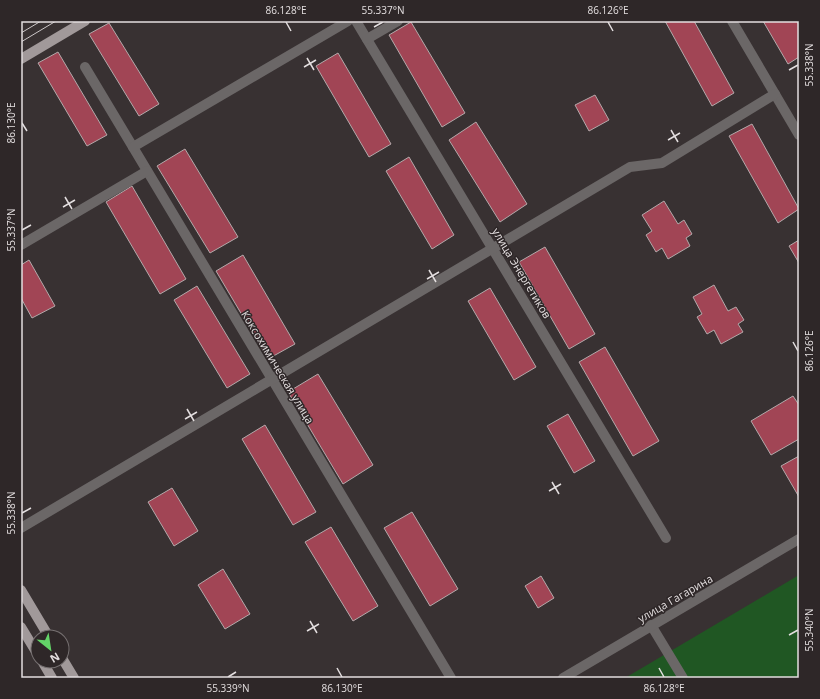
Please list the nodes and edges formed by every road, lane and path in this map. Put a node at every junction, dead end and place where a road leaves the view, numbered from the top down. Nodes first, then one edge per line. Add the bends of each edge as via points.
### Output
1 (85, 21) edge
2 (348, 21) edge
3 (356, 21) edge
4 (398, 21) edge
5 (732, 21) edge
6 (367, 39) junction
7 (21, 59) edge
8 (85, 67) dead end
9 (775, 94) junction
10 (799, 135) edge
11 (133, 147) junction
12 (147, 171) junction
13 (21, 245) edge
14 (493, 249) junction
15 (272, 380) junction
16 (21, 528) edge
17 (666, 538) dead end
18 (799, 539) edge
19 (21, 590) edge
20 (652, 625) junction
21 (21, 627) edge
22 (44, 629) edge
23 (30, 642) edge
24 (47, 669) edge
25 (69, 669) edge
26 (52, 678) edge
27 (74, 678) edge
28 (452, 678) edge
29 (563, 678) edge
30 (683, 678) edge

1 - 7 main road
2 - 11 street
3 - 6 street, улица Энергетиков
4 - 6 street
5 - 9 street
6 - 14 street, улица Энергетиков
8 - 11 street, Коксохимическая улица
9 - 10 street
9 - 14 street via 662,163 630,167
11 - 12 street, Коксохимическая улица
12 - 13 street
12 - 15 street, Коксохимическая улица
14 - 15 street
14 - 17 street, улица Энергетиков
15 - 16 street
15 - 28 street, Коксохимическая улица
18 - 20 street, улица Гагарина
19 - 22 main road
20 - 29 street, улица Гагарина
20 - 30 street
21 - 23 main road
24 - 26 main road
25 - 27 main road

